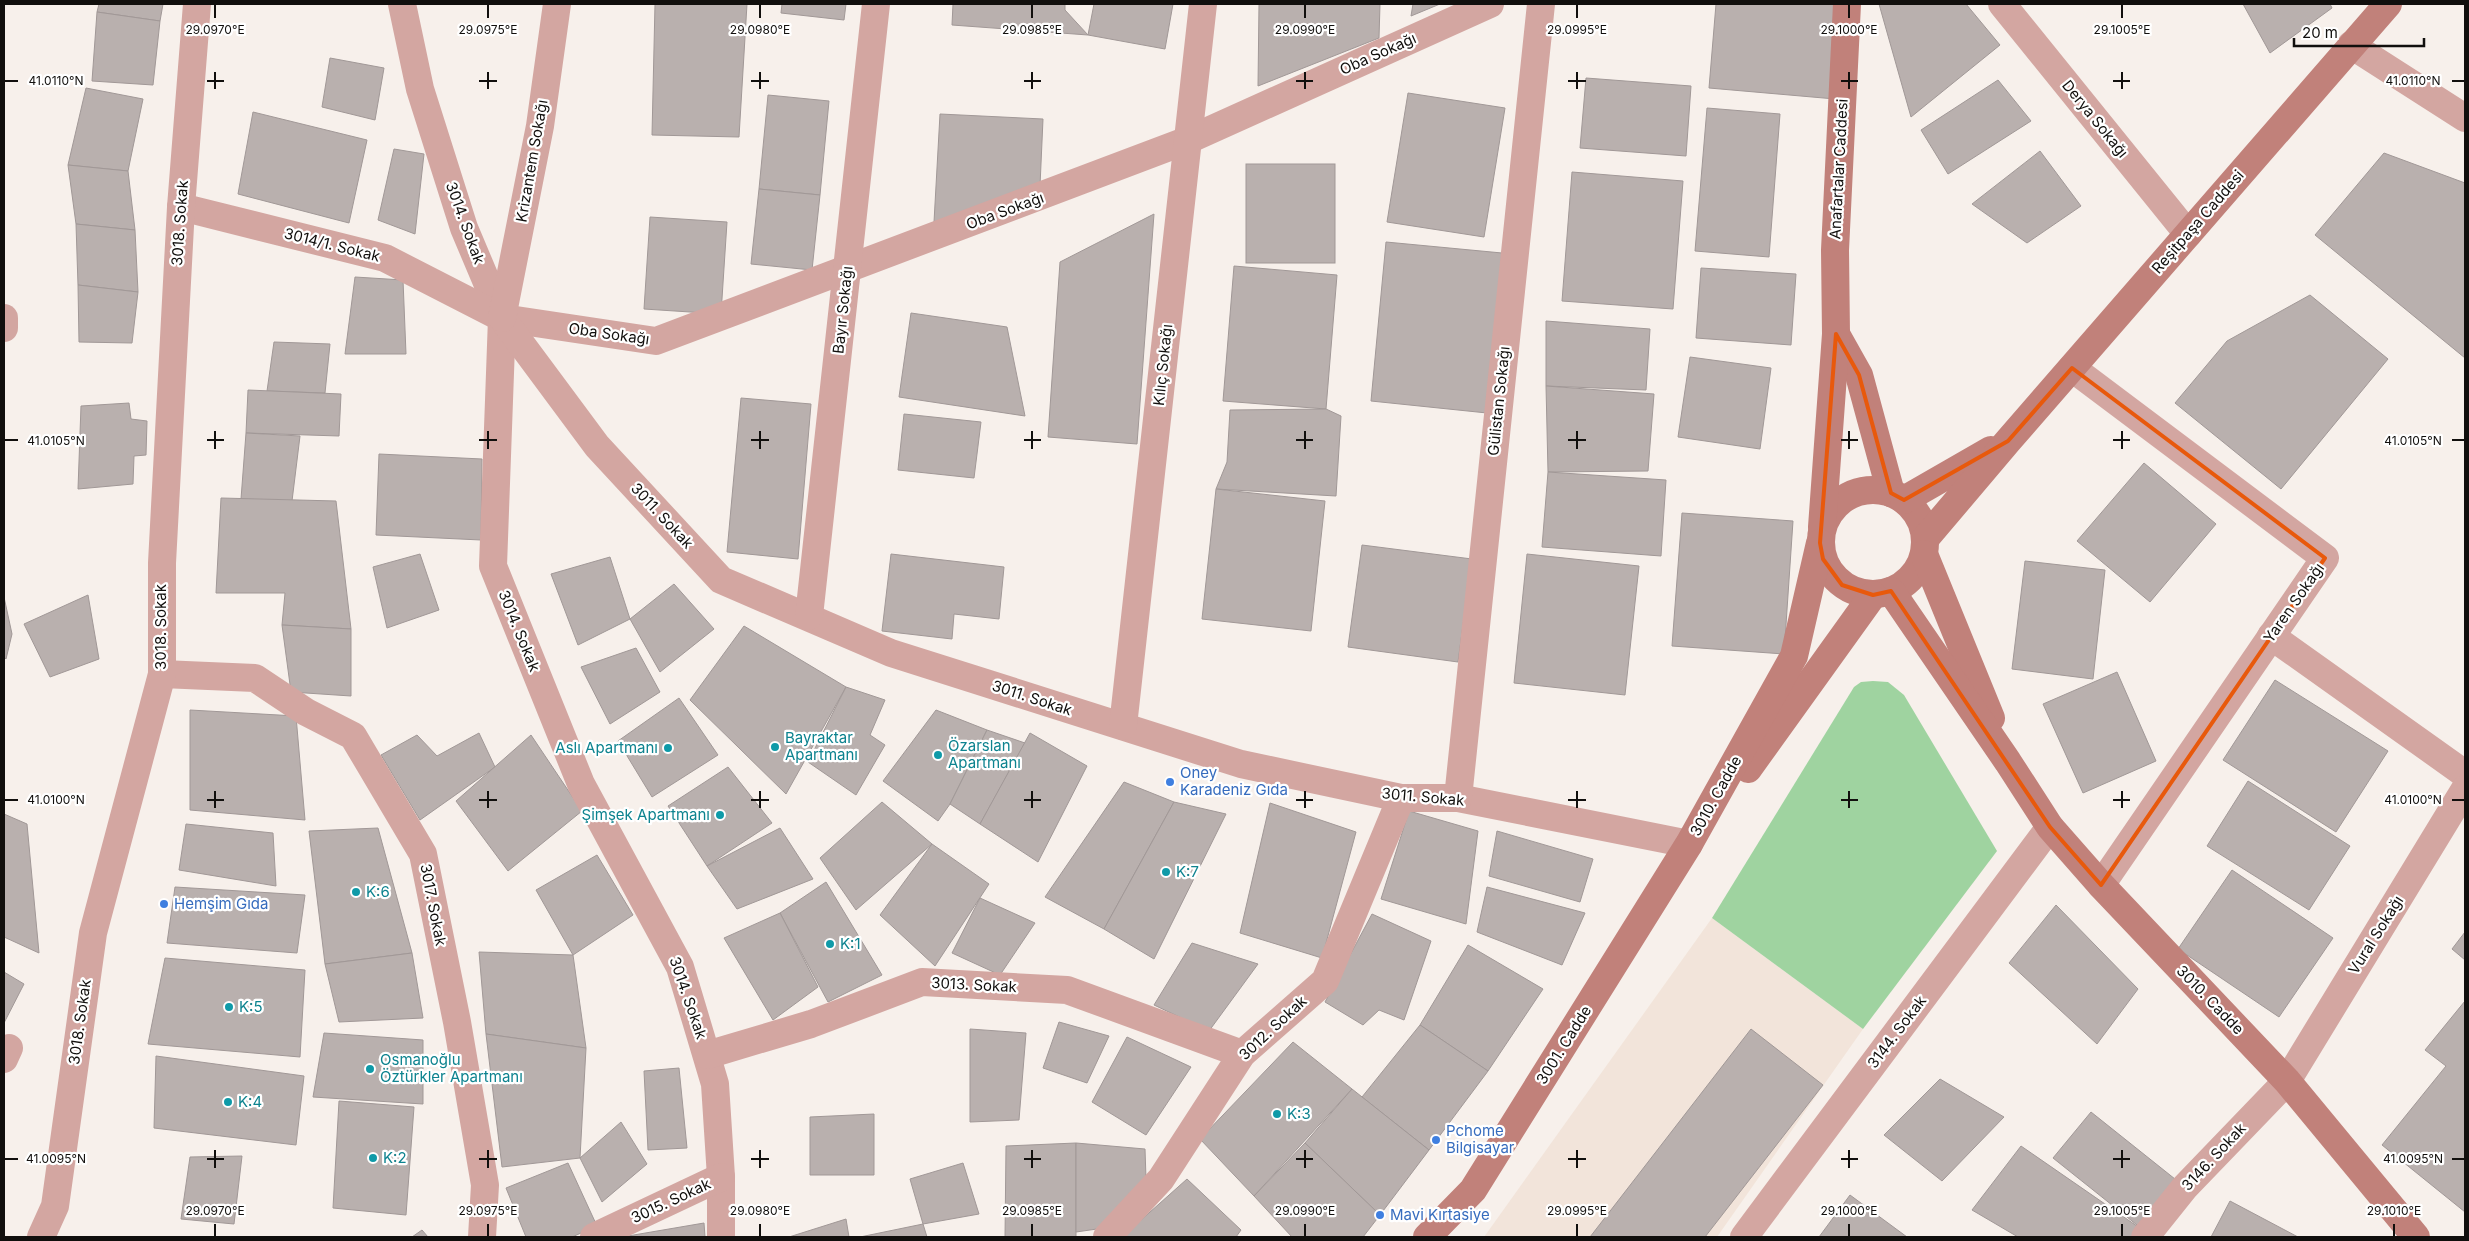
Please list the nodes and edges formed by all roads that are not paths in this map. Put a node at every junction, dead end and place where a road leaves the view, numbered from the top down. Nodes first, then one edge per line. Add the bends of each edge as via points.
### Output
1 (197, 4) edge
2 (402, 4) edge
3 (557, 4) edge
4 (876, 4) edge
5 (1203, 4) edge
6 (1490, 4) edge
7 (1541, 4) edge
8 (1847, 4) edge
9 (2002, 4) edge
10 (2388, 4) edge
11 (2351, 45) junction
12 (2465, 118) edge
13 (1188, 140) junction
14 (181, 207) junction
15 (2188, 234) junction
16 (847, 269) junction
17 (4, 318) edge
18 (502, 318) junction
19 (4, 328) edge
20 (1836, 334) junction
21 (2072, 368) junction
22 (2008, 441) junction
23 (1897, 496) junction
24 (1821, 535) junction
25 (1925, 546) junction
26 (1882, 593) junction
27 (809, 616) junction
28 (2271, 636) junction
29 (162, 674) junction
30 (1123, 726) junction
31 (2008, 762) junction
32 (2465, 774) edge
33 (2465, 789) edge
34 (1401, 798) junction
35 (1458, 798) junction
36 (2050, 827) junction
37 (1689, 844) junction
38 (2101, 885) junction
39 (1242, 1054) junction
40 (707, 1055) junction
41 (2286, 1081) junction
42 (721, 1177) junction
43 (41, 1237) edge
44 (482, 1237) edge
45 (594, 1237) edge
46 (721, 1237) edge
47 (1107, 1237) edge
48 (1428, 1237) edge
49 (1744, 1237) edge
50 (2145, 1237) edge
51 (2416, 1237) edge

1 - 14 street, 3018. Sokak
2 - 18 street, 3014. Sokak via 420,89 461,219
3 - 18 street, Krizantem Sokağı via 540,126
4 - 16 street, Bayır Sokağı
5 - 13 street, Kılıç Sokağı
6 - 13 street, Oba Sokağı
7 - 35 street, Gülistan Sokağı
8 - 20 main road, Anafartalar Caddesi via 1834,250
9 - 15 street, Derya Sokağı
10 - 11 main road, Reşitpaşa Caddesi
11 - 12 street
11 - 15 main road, Reşitpaşa Caddesi
13 - 16 street, Oba Sokağı
13 - 30 street, Kılıç Sokağı
14 - 18 street, 3014/1. Sokak via 385,258
14 - 29 street, 3018. Sokak via 162,563
15 - 21 main road, Reşitpaşa Caddesi
16 - 18 street, Oba Sokağı via 656,341
16 - 27 street, Bayır Sokağı
17 - 19 street
18 - 27 street, 3011. Sokak via 597,446 721,580
18 - 40 street, 3014. Sokak via 493,566 581,784 680,967
20 - 23 main road, Anafartalar Caddesi via 1859,375
20 - 24 main road, Anafartalar Caddesi
21 - 22 main road, Reşitpaşa Caddesi
21 - 28 street, Yaren Sokağı via 2325,558
22 - 23 main road, Reşitpaşa Caddesi
22 - 25 main road, Reşitpaşa Caddesi
23 - 24 main road, 3010. Cadde via 1874,490 1857,492 1830,511
23 - 25 main road, 3010. Cadde via 1915,511 1922,524
24 - 26 main road via 1823,560 1842,585 1857,593
24 - 37 main road, 3010. Cadde via 1794,656
25 - 26 main road, 3010. Cadde via 1917,570 1906,582
25 - 31 main road, 3010. Cadde
26 - 31 main road, 3010. Cadde
26 - 37 main road, 3010. Cadde via 1747,769 1725,805
27 - 30 street, 3011. Sokak via 891,653
28 - 32 street
28 - 38 street, Yaren Sokağı
29 - 43 street, 3018. Sokak via 93,933 55,1206
29 - 44 street, 3017. Sokak via 255,678 306,712 353,736 423,854 485,1185
30 - 34 street, 3011. Sokak via 1241,764
31 - 36 main road, 3010. Cadde
33 - 41 street, Vural Sokağı
34 - 35 street, 3011. Sokak
34 - 39 street, 3012. Sokak via 1325,981
35 - 37 street, 3011. Sokak
36 - 38 main road, 3010. Cadde
36 - 49 street, 3144. Sokak
37 - 48 main road, 3001. Cadde via 1474,1190
38 - 41 main road, 3010. Cadde
39 - 40 street, 3013. Sokak via 1067,990 922,982 811,1024
39 - 47 street, 3012. Sokak via 1161,1178
40 - 42 street, 3014. Sokak via 715,1084
41 - 50 street, 3146. Sokak via 2185,1187
41 - 51 main road, 3010. Cadde
42 - 45 street, 3015. Sokak
42 - 46 street, 3014. Sokak

